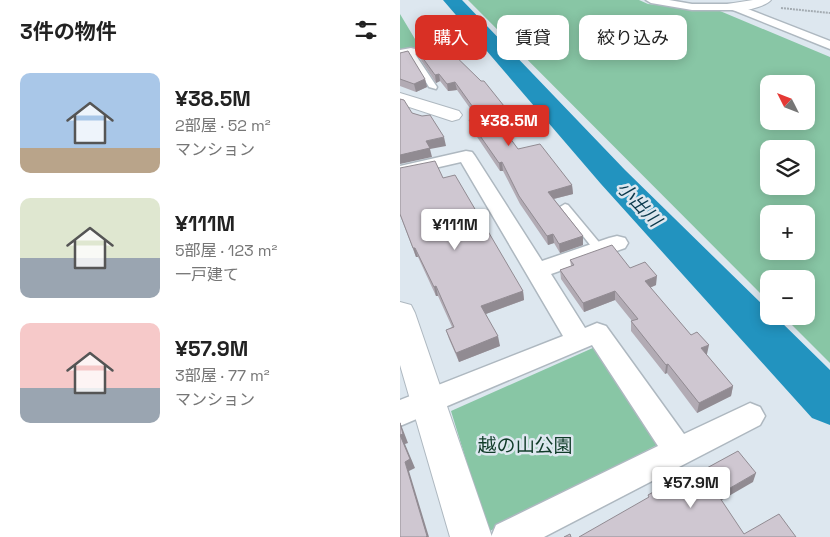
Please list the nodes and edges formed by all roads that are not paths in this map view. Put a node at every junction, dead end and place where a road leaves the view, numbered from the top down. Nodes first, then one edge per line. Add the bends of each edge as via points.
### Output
1 (651, 0) edge
2 (762, 2) edge
3 (731, 7) junction
4 (830, 45) edge
5 (406, 53) edge
6 (433, 87) dead end
7 (400, 98) edge
8 (452, 115) dead end
9 (400, 171) edge
10 (565, 207) dead end
11 (608, 246) joint
12 (537, 271) junction
13 (400, 314) edge
14 (579, 340) junction
15 (414, 408) edge
16 (750, 416) dead end
17 (679, 452) junction
18 (470, 537) edge
19 (508, 537) edge

1 - 3 street via 692,7
2 - 3 street
3 - 4 street
5 - 6 lane
7 - 8 street
9 - 12 street via 466,156
10 - 11 lane
11 - 12 street
12 - 14 street
13 - 15 street
14 - 15 street
14 - 17 street via 598,333
15 - 18 street
16 - 17 street
17 - 19 street

